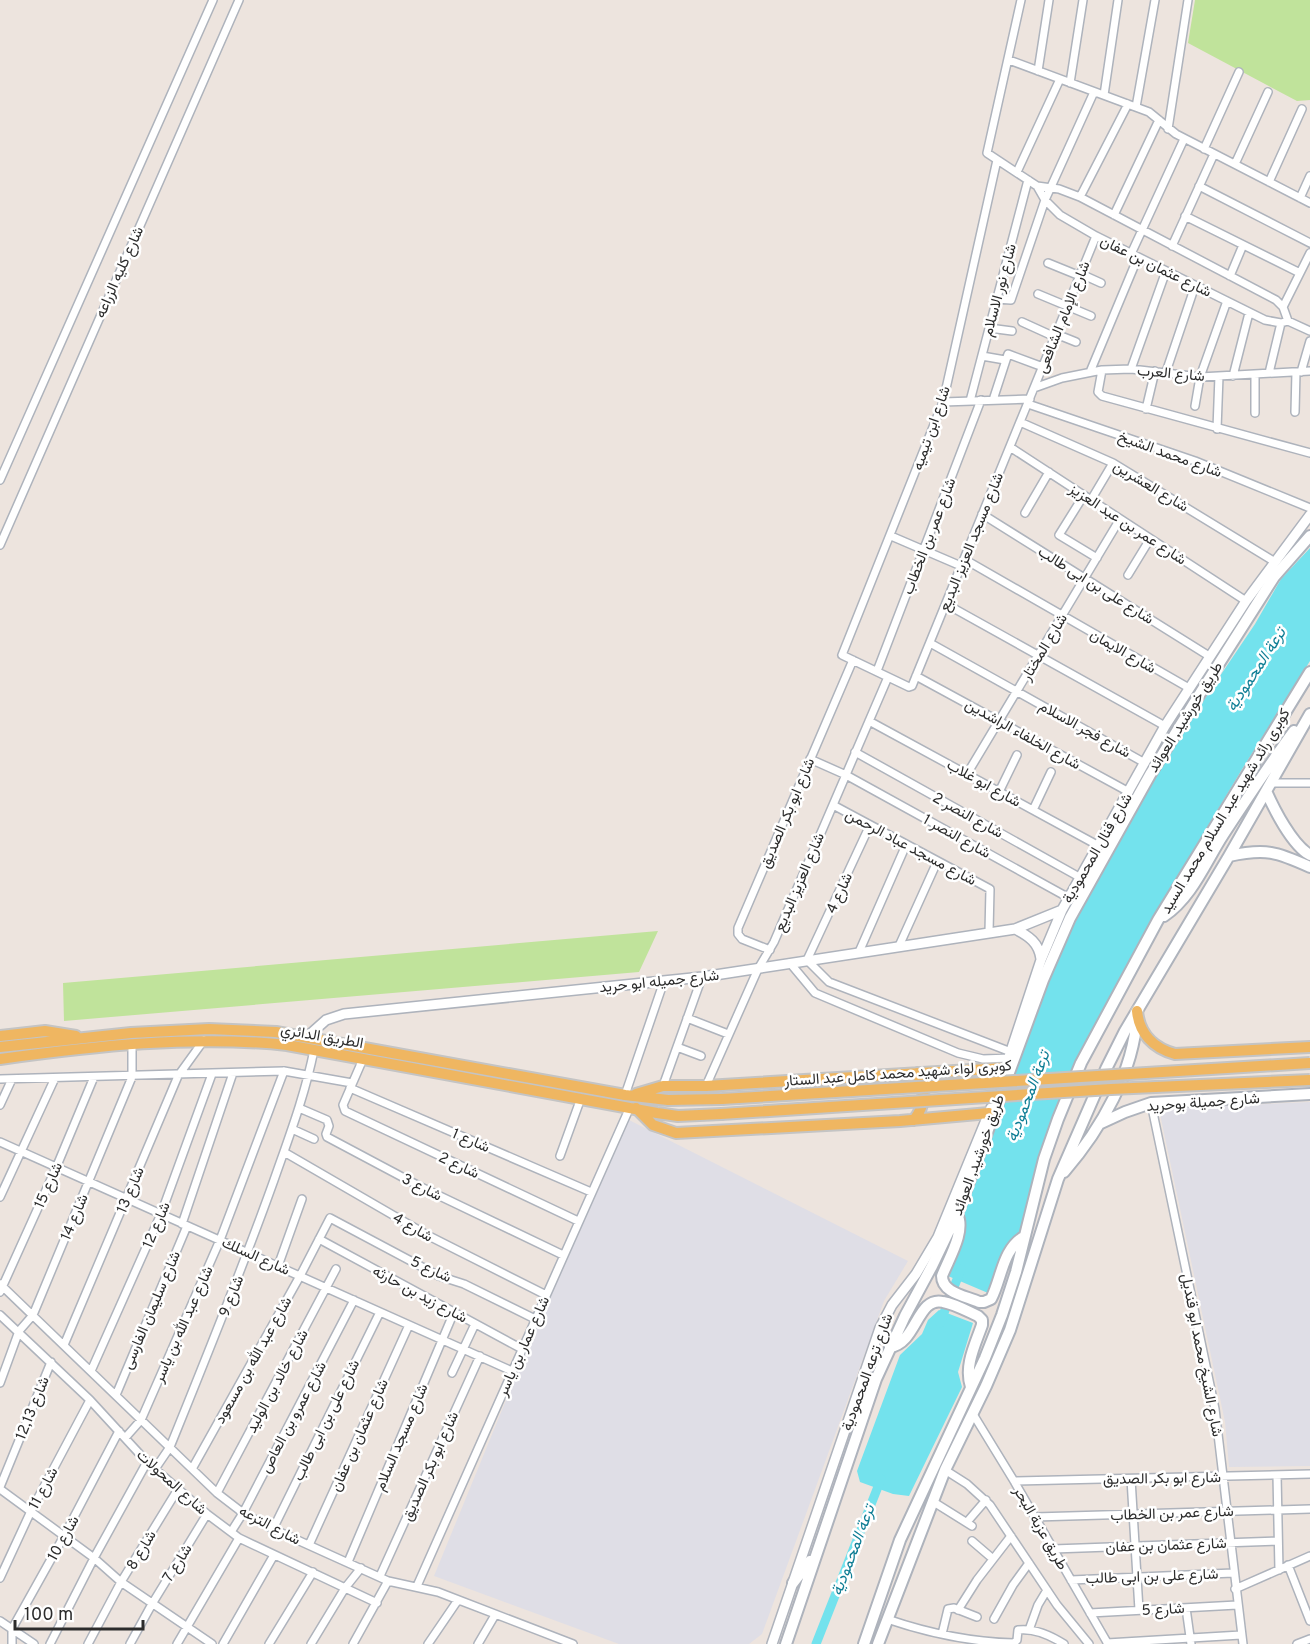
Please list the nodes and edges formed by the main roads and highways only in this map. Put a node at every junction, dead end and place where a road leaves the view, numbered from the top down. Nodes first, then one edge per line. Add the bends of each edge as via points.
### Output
1 (1310, 536) edge
2 (1310, 672) edge
3 (1310, 713) edge
4 (1268, 787) junction
5 (1307, 853) edge
6 (1229, 856) junction
7 (1298, 862) junction
8 (1310, 867) edge
9 (1158, 920) junction
10 (1137, 1011) junction
11 (0, 1036) edge
12 (85, 1038) junction
13 (0, 1047) edge
14 (1310, 1047) edge
15 (0, 1059) edge
16 (1008, 1059) road end
17 (1310, 1063) edge
18 (917, 1073) junction
19 (1310, 1080) edge
20 (1310, 1094) edge
21 (628, 1095) junction
22 (633, 1108) junction
23 (989, 1113) road end
24 (914, 1120) junction
25 (1099, 1124) junction
26 (1058, 1179) junction
27 (957, 1214) junction
28 (1025, 1236) junction
29 (891, 1347) junction
30 (971, 1387) junction
31 (816, 1554) junction
32 (793, 1584) road end
33 (786, 1644) edge
34 (864, 1644) edge
35 (878, 1644) edge

1 - 27 main road, طريق خورشيد, العوائد via 1274,578 1204,687 1070,918 1043,980
2 - 9 main road, كوبرى رائد شهيد عبد السلام محمد السيد
3 - 4 main road
3 - 9 main road via 1268,768 1189,891
4 - 5 main road via 1289,832
4 - 6 main road
5 - 7 main road
6 - 7 main road via 1267,851
6 - 10 main road
7 - 8 main road
9 - 28 main road via 1071,1086 1044,1160
10 - 14 main road via 1146,1036 1161,1049 1175,1054
10 - 25 main road via 1129,1061
10 - 26 main road via 1106,1069
11 - 12 main road via 45,1032
12 - 13 main road, الطريق الدائري
12 - 21 main road, الطريق الدائري via 209,1029 276,1032
15 - 22 main road, الطريق الدائري via 204,1040 259,1042
16 - 18 main road
17 - 21 main road, كوبرى لواء شهيد محمد كامل عبد الستار, bridge via 722,1099 668,1100
18 - 21 main road via 663,1086
18 - 24 main road via 925,1097
19 - 22 main road, كوبرى لواء شهيد محمد كامل عبد الستار, bridge via 678,1116
20 - 25 main road, شارع جميلة بوحريد via 1151,1104
22 - 24 main road via 653,1125 676,1133
23 - 24 main road
25 - 26 main road
26 - 35 main road via 1010,1330 945,1470
27 - 28 main road via 960,1231 942,1276 943,1284 979,1302 991,1299 1010,1250
27 - 29 main road, طريق خورشيد, العوائد
28 - 30 main road via 1002,1315
29 - 30 main road via 906,1339 932,1303 943,1302 978,1316 982,1325 969,1366
29 - 31 main road, طريق خورشيد, العوائد via 876,1379
30 - 34 main road via 900,1540
31 - 32 main road
31 - 33 main road, طريق خورشيد, العوائد

